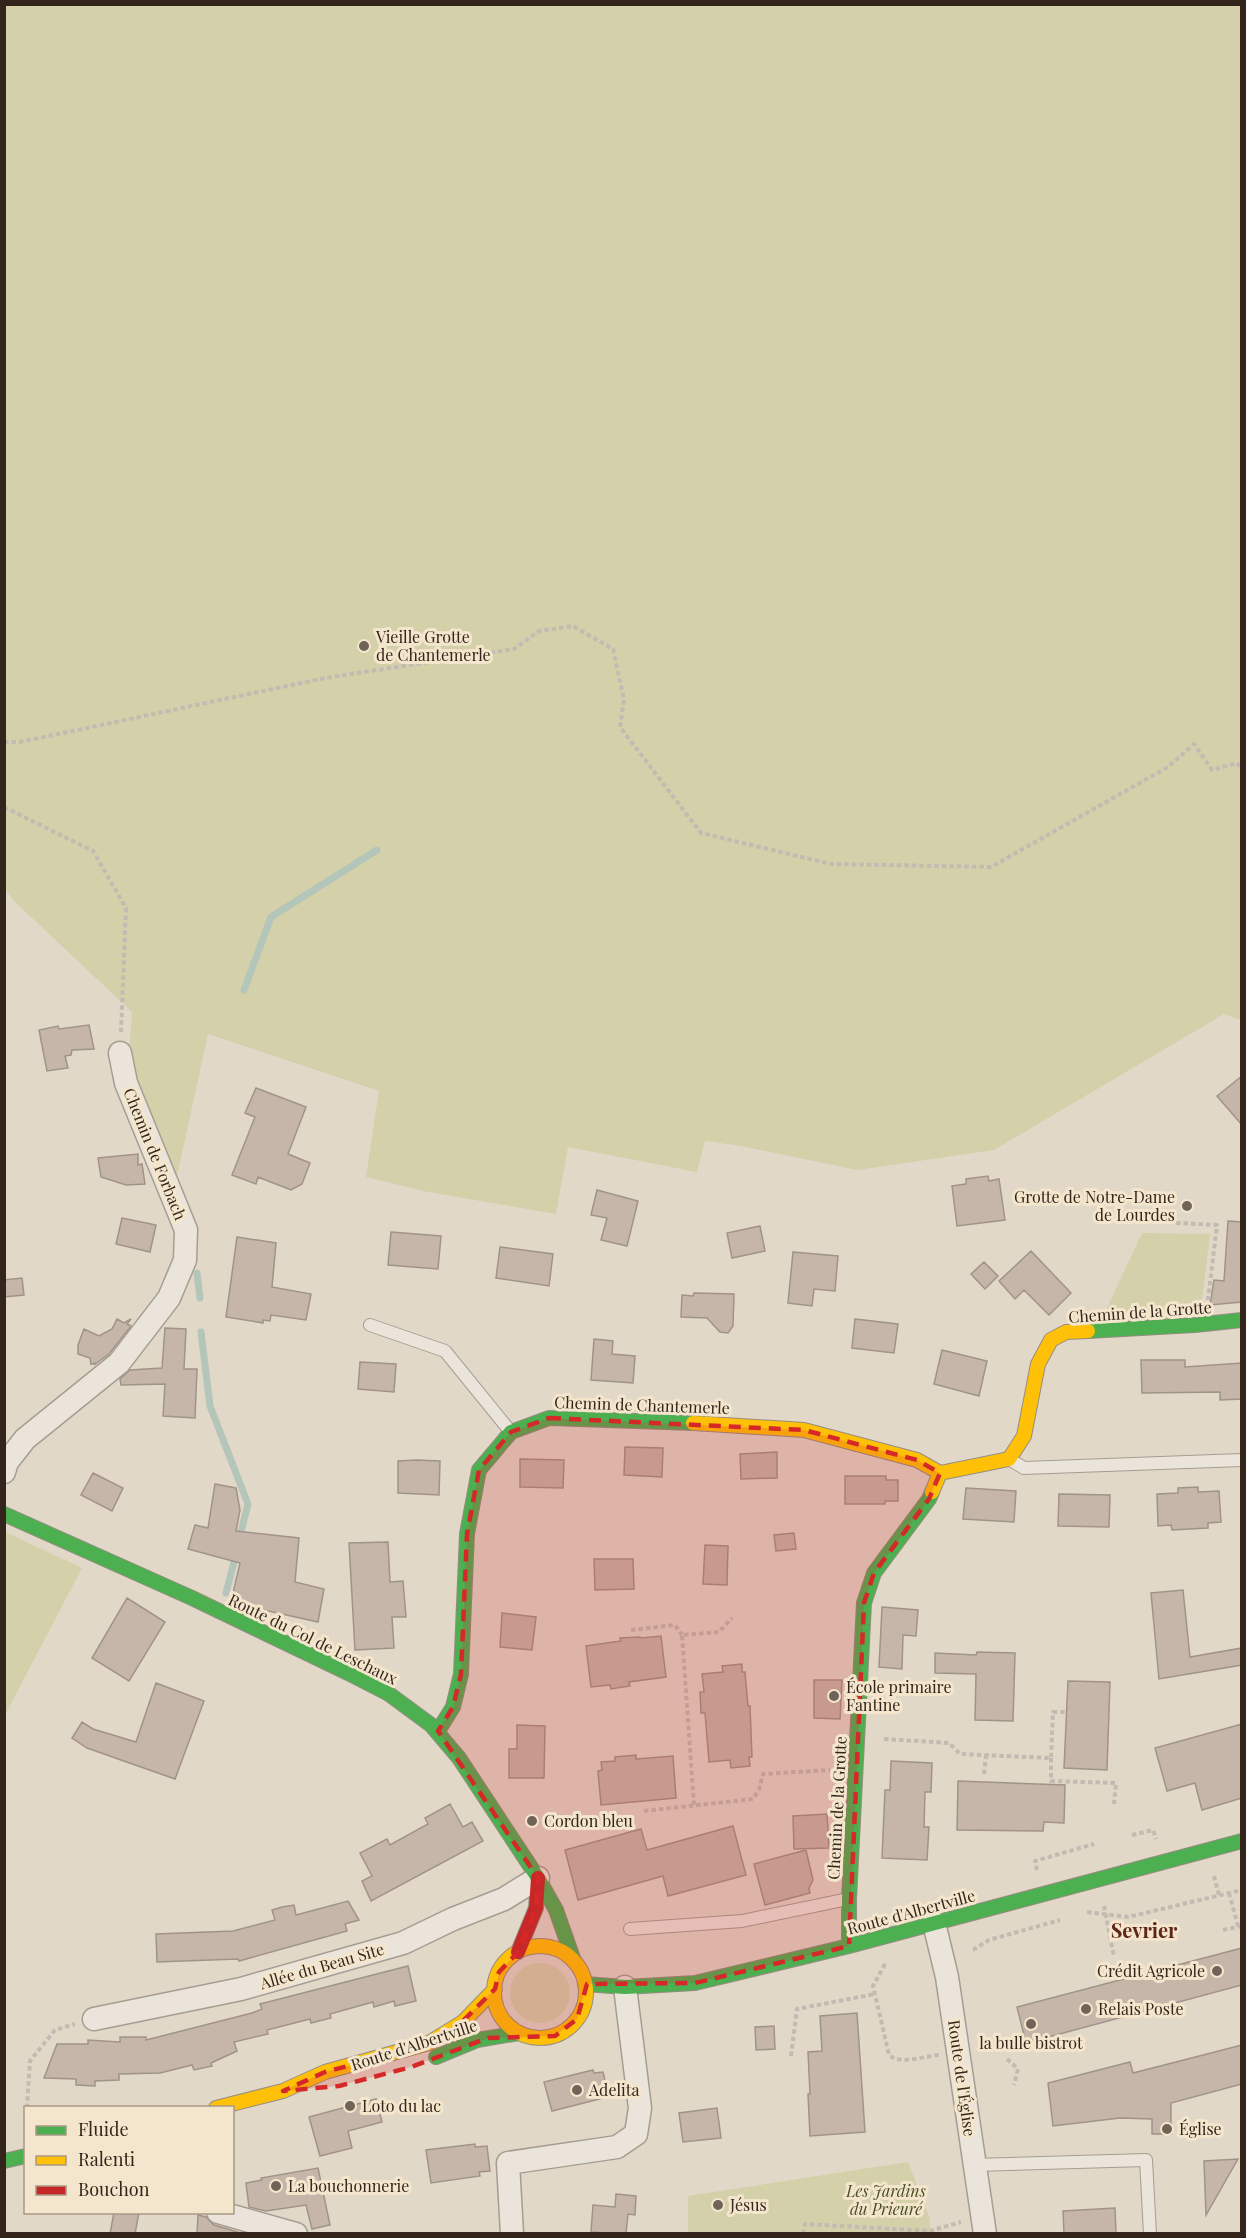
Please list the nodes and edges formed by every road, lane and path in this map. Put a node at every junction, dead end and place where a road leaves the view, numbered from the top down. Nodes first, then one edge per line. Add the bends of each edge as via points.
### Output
1 (4, 742) edge
2 (1242, 770) edge
3 (4, 807) edge
4 (120, 1053) joint
5 (1176, 1223) dead end
6 (1242, 1320) edge
7 (1205, 1324) junction
8 (370, 1325) dead end
9 (511, 1432) junction
10 (1009, 1459) junction
11 (1242, 1460) edge
12 (4, 1472) edge
13 (940, 1473) junction
14 (4, 1514) edge
15 (732, 1618) dead end
16 (631, 1629) dead end
17 (682, 1635) junction
18 (1067, 1712) dead end
19 (438, 1731) junction
20 (884, 1739) dead end
21 (986, 1755) junction
22 (1051, 1758) junction
23 (856, 1768) junction
24 (984, 1774) dead end
25 (1114, 1804) dead end
26 (694, 1805) junction
27 (644, 1811) dead end
28 (1153, 1830) dead end
29 (1132, 1835) dead end
30 (1242, 1841) edge
31 (1094, 1844) dead end
32 (1035, 1861) dead end
33 (1213, 1872) dead end
34 (538, 1878) junction
35 (1242, 1890) edge
36 (1229, 1893) junction
37 (1219, 1895) junction
38 (849, 1899) junction
39 (1106, 1900) dead end
40 (1104, 1914) junction
41 (1078, 1915) dead end
42 (1067, 1918) dead end
43 (934, 1923) junction
44 (1240, 1926) edge
45 (630, 1929) dead end
46 (1223, 1930) dead end
47 (849, 1946) junction
48 (973, 1950) dead end
49 (518, 1952) junction
50 (890, 1955) dead end
51 (1114, 1957) dead end
52 (574, 1961) junction
53 (585, 1984) junction
54 (625, 1987) junction
55 (495, 1989) junction
56 (875, 1994) junction
57 (94, 2019) joint
58 (519, 2033) junction
59 (958, 2052) junction
60 (791, 2056) dead end
61 (1007, 2060) dead end
62 (423, 2062) dead end
63 (1014, 2085) dead end
64 (323, 2089) dead end
65 (283, 2091) junction
66 (27, 2106) edge
67 (224, 2106) edge
68 (24, 2156) edge
69 (4, 2161) edge
70 (974, 2165) junction
71 (225, 2214) edge
72 (983, 2224) edge
73 (904, 2232) edge
74 (296, 2234) edge
75 (512, 2234) edge
76 (803, 2234) edge
77 (1150, 2234) edge

1 - 2 path via 20,742 325,678 514,650 538,631 573,626 613,650 624,700 620,728 701,833 831,864 991,867 1168,767 1194,744 1212,770 1237,763
3 - 4 path via 93,851 126,908
4 - 12 street, Chemin de Forbach via 126,1083 186,1230 184,1260 168,1298 119,1363 25,1439
5 - 7 path via 1217,1225
6 - 7 main road, Chemin de la Grotte
7 - 10 main road, Chemin de la Grotte via 1066,1332 1052,1340 1038,1364 1024,1436
8 - 9 lane via 445,1352
9 - 13 main road, Chemin de Chantemerle via 549,1418 804,1430 917,1460
9 - 19 main road, Chemin de Chantemerle via 479,1470 467,1534 461,1674 453,1707
10 - 11 lane via 1024,1468
10 - 13 main road
13 - 23 main road, Chemin de la Grotte via 928,1499 867,1588
14 - 19 main road, Route du Col de Leschaux via 348,1673 389,1694
15 - 17 path via 719,1632
16 - 17 path via 675,1625
17 - 26 path
18 - 22 path via 1053,1712
19 - 34 main road, Route du Col de Leschaux
20 - 21 path via 949,1743 960,1754
21 - 22 path
21 - 24 path
22 - 25 path via 1051,1781 1116,1783
23 - 26 path via 763,1774 753,1799
23 - 38 main road, Chemin de la Grotte
26 - 27 path
28 - 29 path
30 - 43 main road, Route d'Albertville
31 - 32 path
33 - 37 path
34 - 49 main road via 536,1908
34 - 52 main road, Route du Col de Leschaux via 556,1910
34 - 57 street, Allée du Beau Site via 504,1899 403,1943 241,1989
35 - 36 path
36 - 37 path
36 - 44 path
37 - 40 path via 1128,1917
38 - 45 lane via 742,1921
38 - 47 main road, Chemin de la Grotte
39 - 40 path
40 - 41 path
40 - 51 path
42 - 48 path via 989,1940
43 - 47 main road, Route d'Albertville
43 - 59 street, Route de l'Église
44 - 46 path
47 - 54 main road, Route d'Albertville via 695,1983
49 - 52 main road via 547,1946
49 - 55 main road via 499,1972
50 - 56 path via 873,1986
52 - 53 main road
53 - 54 main road, Route d'Albertville
53 - 58 main road via 585,2002 571,2026 546,2038
54 - 75 street via 640,2108 636,2134 617,2147 508,2163
55 - 58 main road via 500,2015
55 - 65 main road, Route d'Albertville via 463,2022 436,2040 325,2072
56 - 59 path via 886,2049 893,2059
56 - 60 path via 797,2009
57 - 66 path via 55,2030 30,2061
58 - 62 main road, Route d'Albertville via 477,2040
59 - 70 street, Route de l'Église
61 - 63 path via 1018,2069
64 - 65 main road, Route d'Albertville
65 - 67 main road, Route d'Albertville
68 - 69 main road
70 - 72 street, Route de l'Église
70 - 77 lane via 1146,2160
71 - 74 street
72 - 73 path
73 - 76 path via 805,2224

